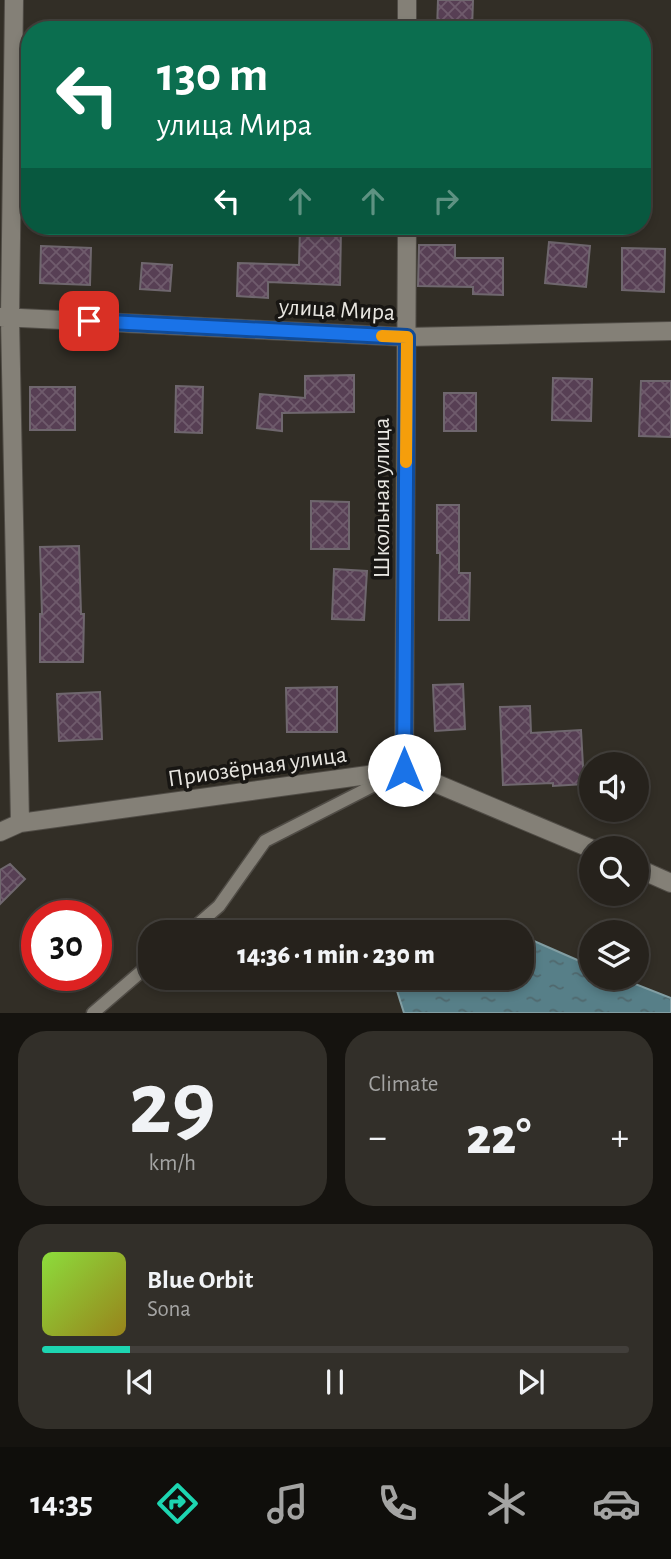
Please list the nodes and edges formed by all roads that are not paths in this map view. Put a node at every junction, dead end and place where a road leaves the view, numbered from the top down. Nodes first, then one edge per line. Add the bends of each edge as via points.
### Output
1 (14, 0) edge
2 (407, 0) edge
3 (407, 21) edge
4 (407, 235) edge
5 (5, 318) edge
6 (671, 331) edge
7 (407, 337) junction
8 (404, 770) junction
9 (20, 823) junction
10 (0, 832) edge
11 (579, 844) edge
12 (649, 873) edge
13 (671, 883) edge
14 (203, 920) edge
15 (138, 974) edge
16 (93, 1013) edge

1 - 5 street
2 - 3 street
4 - 7 street, Школьная улица
5 - 7 street, улица Мира
5 - 9 street
6 - 7 street, улица Мира
7 - 8 street, Школьная улица
8 - 9 street, Приозёрная улица
8 - 11 street
8 - 14 lane via 265,841 219,906
9 - 10 street, Приозёрная улица
12 - 13 street
15 - 16 lane

